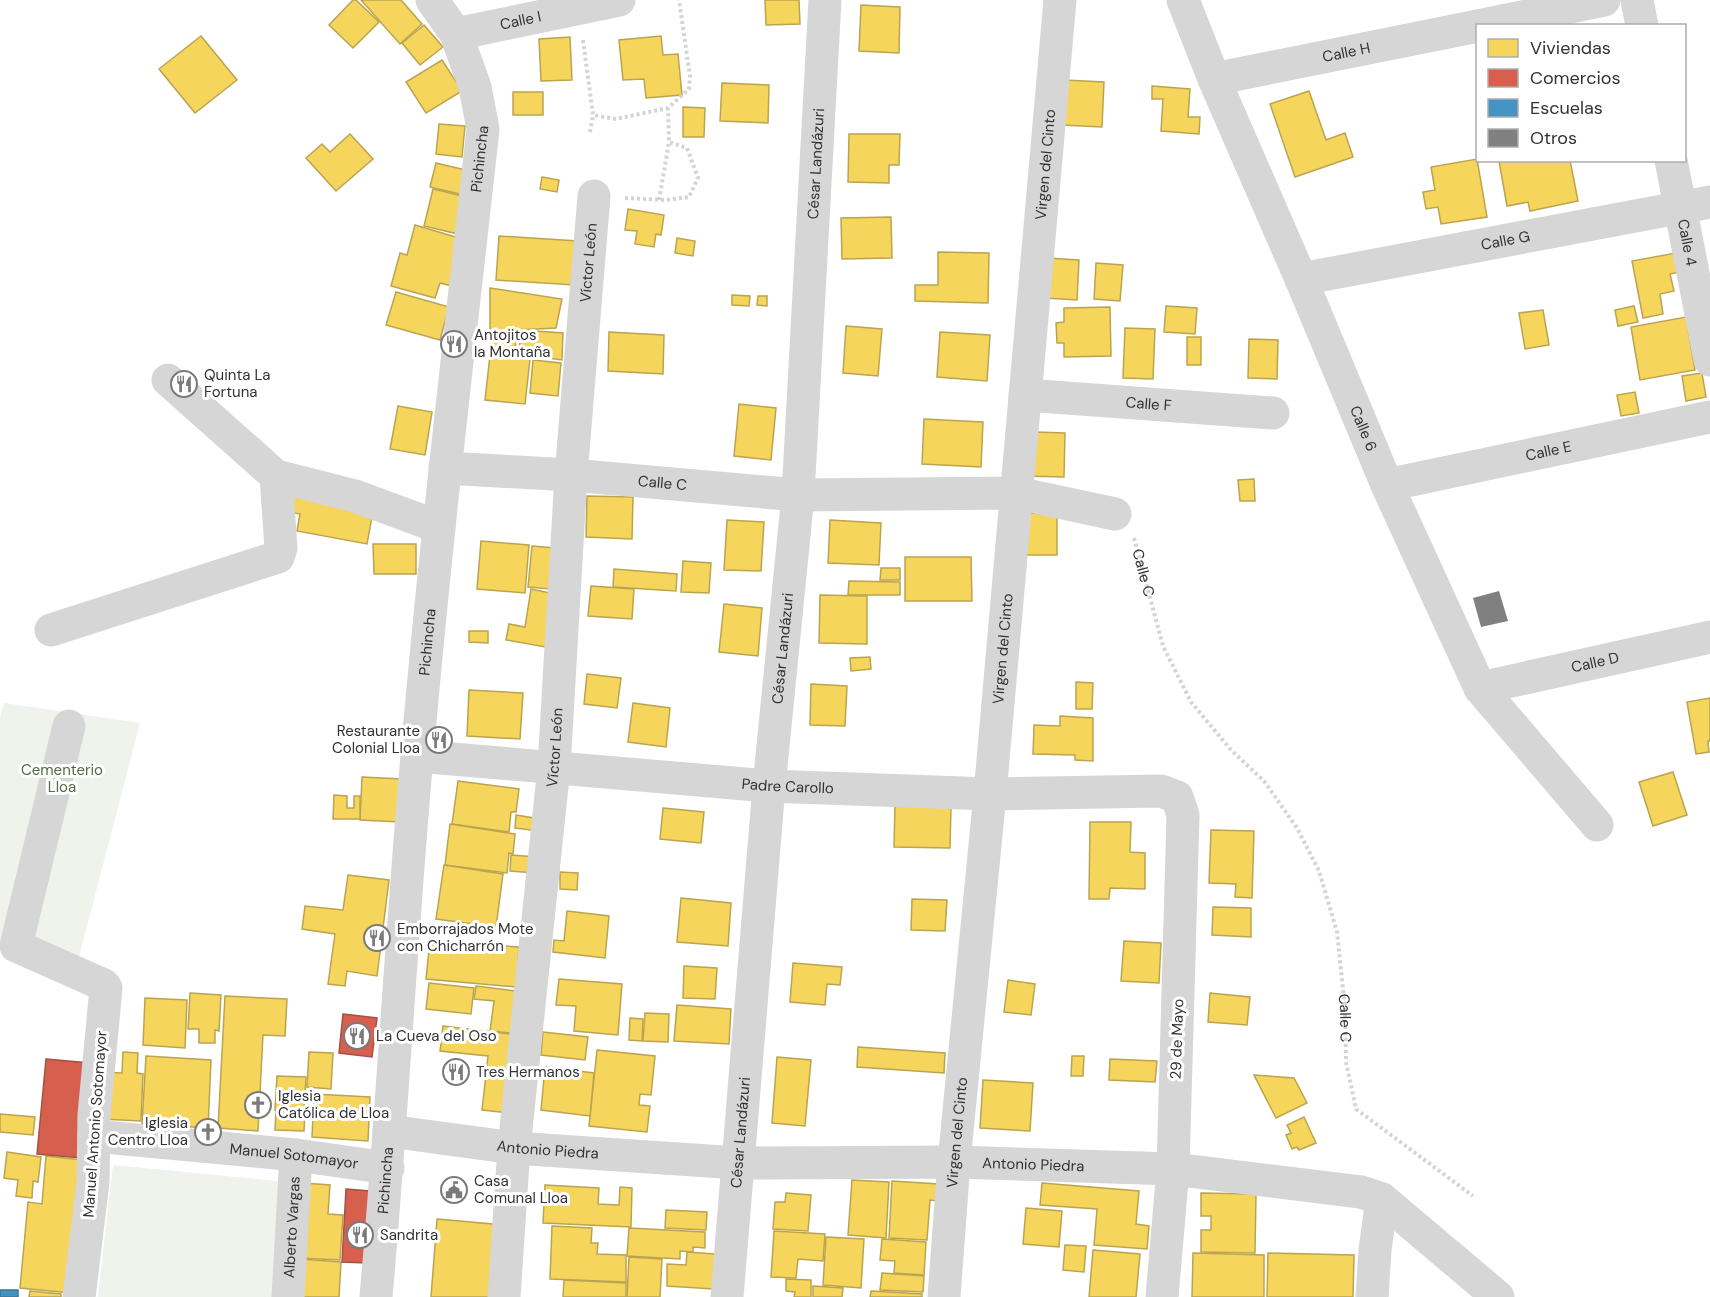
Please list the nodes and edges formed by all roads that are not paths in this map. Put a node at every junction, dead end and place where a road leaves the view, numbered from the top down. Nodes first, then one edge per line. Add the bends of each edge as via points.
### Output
1 (432, 0) edge
2 (619, 0) edge
3 (825, 0) edge
4 (1060, 0) edge
5 (1183, 0) edge
6 (1604, 0) edge
7 (1637, 0) edge
8 (1488, 24) edge
9 (1642, 24) edge
10 (1476, 26) edge
11 (456, 34) junction
12 (1214, 79) junction
13 (1672, 162) edge
14 (594, 196) road end
15 (1696, 205) edge
16 (1301, 279) junction
17 (1710, 360) edge
18 (168, 380) dead end
19 (1025, 395) junction
20 (1273, 413) dead end
21 (1710, 417) edge
22 (445, 468) junction
23 (571, 475) junction
24 (276, 476) junction
25 (1387, 485) junction
26 (1016, 493) junction
27 (798, 495) junction
28 (1115, 514) road end
29 (439, 527) junction
30 (51, 630) dead end
31 (1710, 637) edge
32 (1480, 688) junction
33 (69, 726) dead end
34 (417, 756) junction
35 (554, 767) junction
36 (769, 786) junction
37 (1161, 791) joint
38 (990, 794) junction
39 (1597, 825) dead end
40 (389, 1131) junction
41 (94, 1136) junction
42 (514, 1148) junction
43 (296, 1155) junction
44 (954, 1162) junction
45 (738, 1163) junction
46 (388, 1168) junction
47 (1173, 1169) junction
48 (1383, 1199) junction
49 (79, 1297) edge
50 (288, 1297) edge
51 (376, 1297) edge
52 (504, 1297) edge
53 (727, 1297) edge
54 (944, 1297) edge
55 (1162, 1297) edge
56 (1372, 1297) edge
57 (1498, 1297) edge

1 - 11 street, Pichincha
2 - 11 street, Calle I
3 - 27 street, César Landázuri
4 - 19 street, Virgen del Cinto
5 - 12 street, Calle 6
6 - 8 street, Calle H
7 - 9 street
10 - 12 street, Calle H
11 - 22 street, Pichincha via 475,87 483,129
12 - 16 street, Calle 6
13 - 15 street, Calle 4
14 - 23 street, Víctor León
15 - 16 street, Calle G
15 - 17 street, Calle 4
16 - 25 street, Calle 6
18 - 24 street
19 - 20 street, Calle F
19 - 26 street, Virgen del Cinto
21 - 25 street, Calle E
22 - 23 street, Calle C
22 - 29 street, Pichincha
23 - 27 street, Calle C
23 - 35 street, Víctor León
24 - 29 street via 355,496
24 - 30 street via 281,548 278,557
25 - 32 street, Calle 6
26 - 27 street, Calle C
26 - 28 street, Calle C
26 - 38 street, Virgen del Cinto
27 - 36 street, César Landázuri
29 - 34 street, Pichincha
31 - 32 street, Calle D
32 - 39 street, Calle 6
33 - 41 street, Manuel Antonio Sotomayor via 16,946 106,988
34 - 35 street, Padre Carollo
34 - 40 street, Pichincha
35 - 36 street, Padre Carollo
35 - 42 street, Víctor León
36 - 38 street, Padre Carollo
36 - 45 street, César Landázuri
37 - 38 street, Padre Carollo
37 - 47 street, 29 de Mayo via 1176,797 1183,815
38 - 44 street, Virgen del Cinto
40 - 42 street, Antonio Piedra
40 - 46 street, Pichincha
41 - 43 street, Manuel Sotomayor
41 - 49 street, Manuel Antonio Sotomayor via 93,1182
42 - 45 street, Antonio Piedra
42 - 52 street, Víctor León
43 - 46 street, Manuel Sotomayor
43 - 50 street, Alberto Vargas
44 - 45 street, Antonio Piedra
44 - 47 street, Antonio Piedra
44 - 54 street, Virgen del Cinto
45 - 53 street, César Landázuri
46 - 51 street, Pichincha
47 - 48 street, Antonio Piedra via 1361,1192
47 - 55 street, 29 de Mayo
48 - 56 street
48 - 57 street, Antonio Piedra

